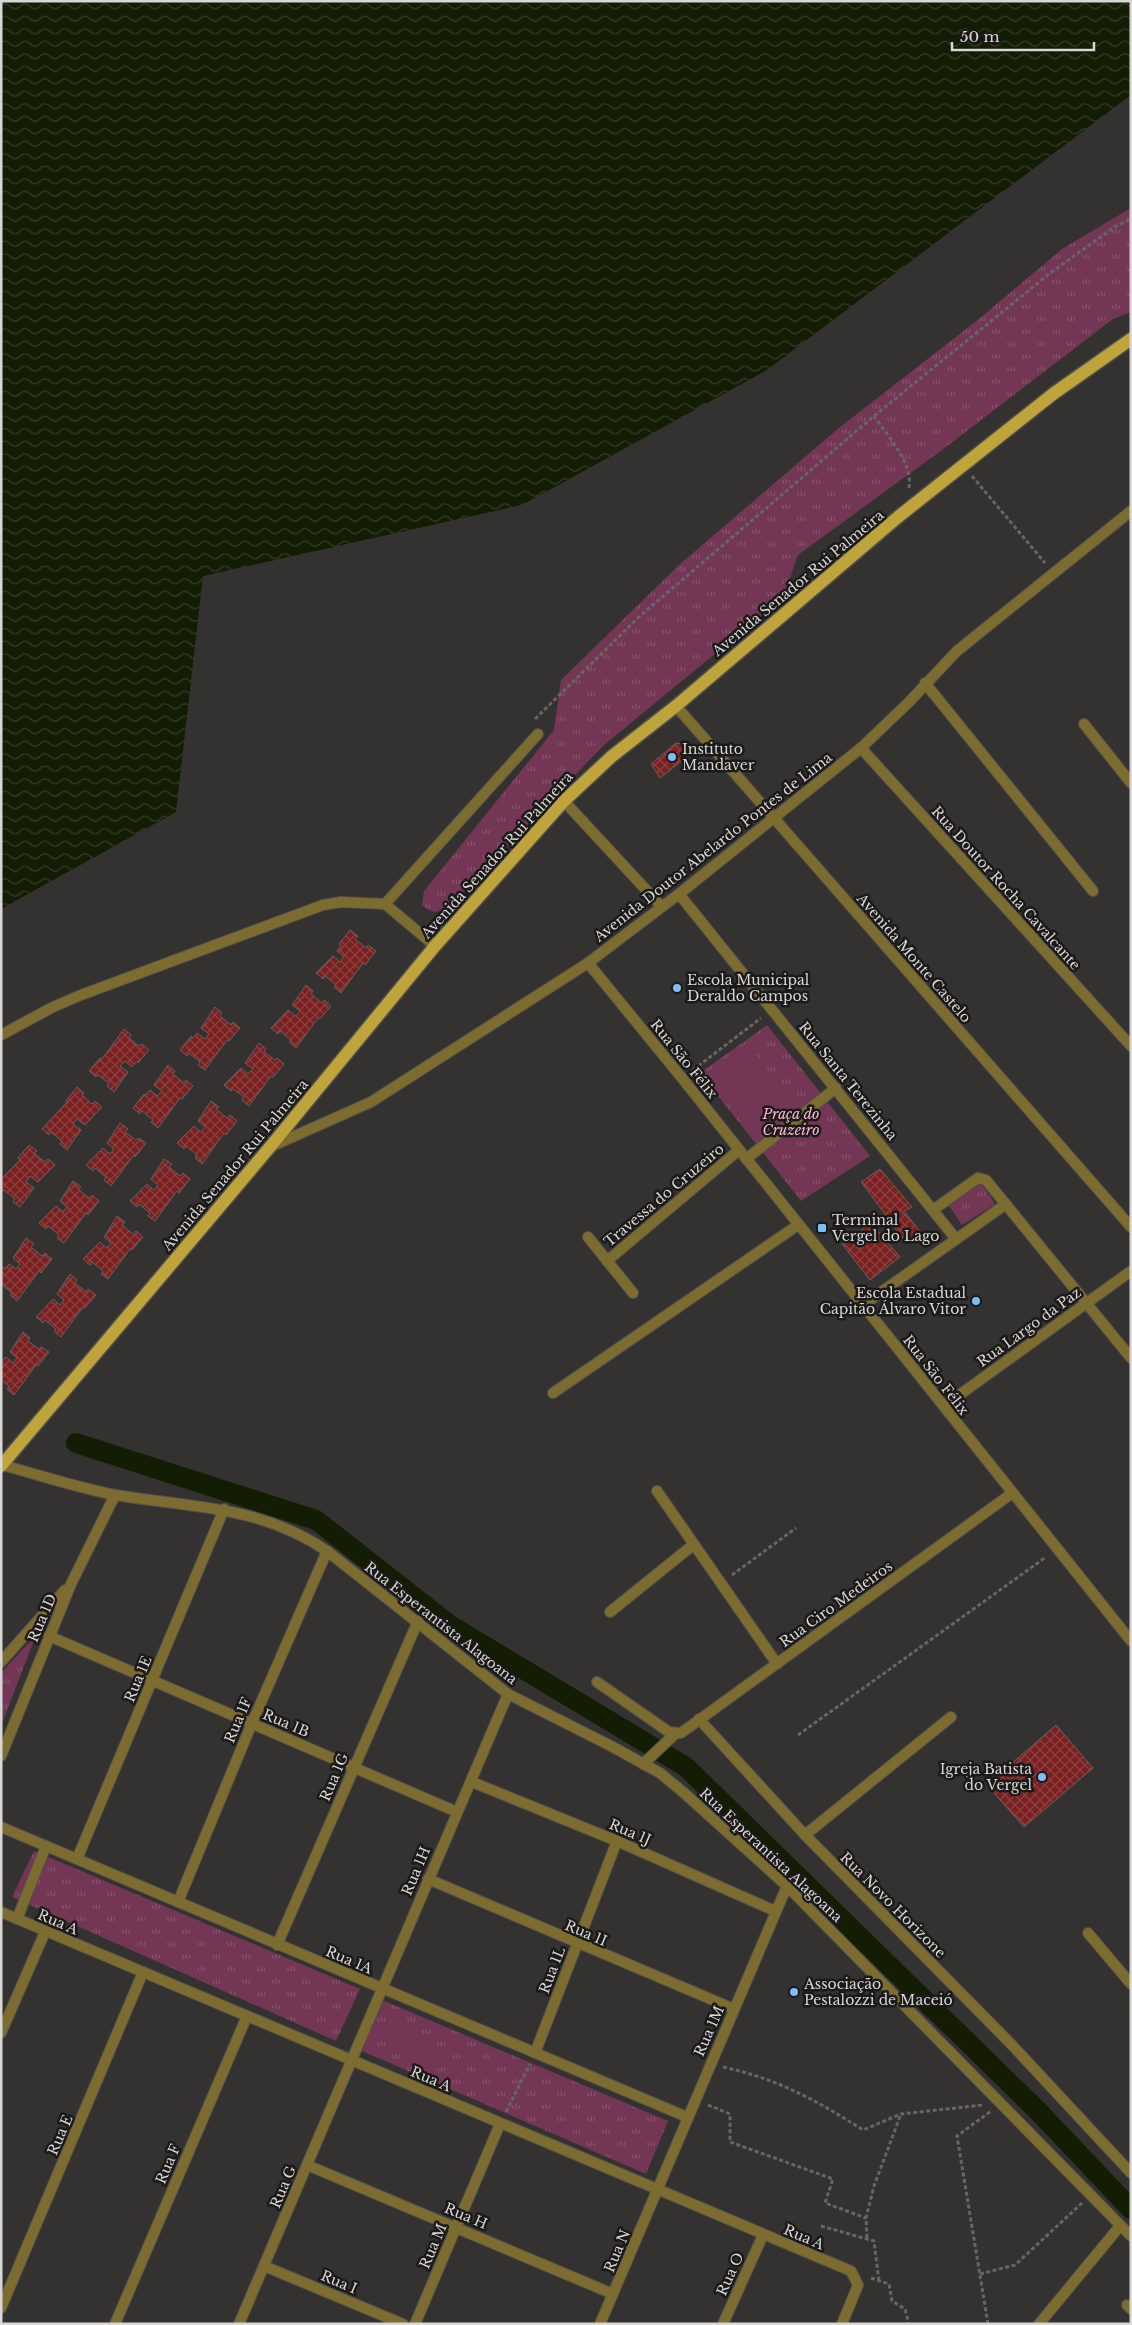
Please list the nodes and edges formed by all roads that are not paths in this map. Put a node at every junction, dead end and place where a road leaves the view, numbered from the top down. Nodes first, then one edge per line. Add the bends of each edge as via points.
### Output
1 (1131, 340) edge
2 (1131, 511) edge
3 (925, 682) junction
4 (676, 706) junction
5 (1084, 724) dead end
6 (538, 734) dead end
7 (861, 748) junction
8 (1131, 783) edge
9 (564, 801) junction
10 (773, 818) junction
11 (1093, 891) dead end
12 (679, 894) junction
13 (385, 904) junction
14 (661, 906) junction
15 (434, 946) junction
16 (588, 963) junction
17 (1, 1035) edge
18 (1131, 1046) edge
19 (836, 1088) junction
20 (270, 1147) junction
21 (739, 1150) junction
22 (746, 1159) junction
23 (1006, 1204) junction
24 (934, 1210) junction
25 (798, 1225) junction
26 (1131, 1227) edge
27 (588, 1236) dead end
28 (956, 1239) junction
29 (608, 1261) junction
30 (1131, 1271) edge
31 (633, 1293) dead end
32 (1086, 1302) junction
33 (863, 1305) junction
34 (1131, 1358) edge
35 (554, 1393) dead end
36 (944, 1406) junction
37 (2, 1465) edge
38 (657, 1491) dead end
39 (115, 1494) junction
40 (1011, 1494) junction
41 (224, 1509) junction
42 (693, 1544) junction
43 (327, 1551) junction
44 (71, 1584) junction
45 (610, 1612) dead end
46 (418, 1621) junction
47 (49, 1636) junction
48 (1131, 1641) edge
49 (1, 1662) edge
50 (777, 1664) junction
51 (152, 1679) junction
52 (597, 1682) dead end
53 (508, 1694) junction
54 (951, 1717) dead end
55 (699, 1719) junction
56 (252, 1723) junction
57 (672, 1733) junction
58 (1, 1756) edge
59 (643, 1764) junction
60 (353, 1766) junction
61 (472, 1782) junction
62 (457, 1812) junction
63 (1, 1828) edge
64 (805, 1836) junction
65 (617, 1842) junction
66 (46, 1846) junction
67 (76, 1858) junction
68 (428, 1879) junction
69 (787, 1886) junction
70 (178, 1902) junction
71 (775, 1911) junction
72 (1, 1912) edge
73 (17, 1919) junction
74 (46, 1932) junction
75 (1088, 1934) dead end
76 (277, 1944) junction
77 (577, 1944) junction
78 (1127, 1970) edge
79 (143, 1972) junction
80 (1131, 1984) edge
81 (381, 1988) junction
82 (734, 2009) junction
83 (247, 2016) junction
84 (1, 2033) edge
85 (535, 2053) junction
86 (350, 2060) junction
87 (687, 2117) junction
88 (500, 2124) junction
89 (307, 2165) junction
90 (1131, 2173) edge
91 (658, 2189) junction
92 (1120, 2226) junction
93 (455, 2227) junction
94 (763, 2234) junction
95 (1131, 2236) edge
96 (264, 2266) junction
97 (613, 2294) junction
98 (1, 2308) edge
99 (115, 2324) edge
100 (239, 2324) edge
101 (403, 2324) edge
102 (415, 2324) edge
103 (600, 2324) edge
104 (723, 2324) edge
105 (842, 2324) edge
106 (1039, 2324) edge

1 - 4 main road, Avenida Senador Rui Palmeira via 1053,394 898,517
2 - 3 street, Avenida Doutor Abelardo Pontes de Lima via 957,651
3 - 7 street, Avenida Doutor Abelardo Pontes de Lima
3 - 11 street
4 - 9 main road, Avenida Senador Rui Palmeira
4 - 10 street, Avenida Monte Castelo
5 - 8 street
6 - 13 street
7 - 10 street, Avenida Doutor Abelardo Pontes de Lima
7 - 18 street, Rua Doutor Rocha Cavalcante
9 - 14 street
9 - 15 main road, Avenida Senador Rui Palmeira
10 - 12 street, Avenida Doutor Abelardo Pontes de Lima
10 - 26 street, Avenida Monte Castelo
12 - 14 street, Avenida Doutor Abelardo Pontes de Lima
12 - 19 street, Rua Santa Terezinha
13 - 15 street
13 - 17 street via 341,902 323,905 81,995
14 - 16 street, Avenida Doutor Abelardo Pontes de Lima
15 - 20 main road, Avenida Senador Rui Palmeira
16 - 20 street, Avenida Doutor Abelardo Pontes de Lima via 372,1102
16 - 21 street, Rua São Félix
19 - 22 street
19 - 24 street, Rua Santa Terezinha
20 - 37 main road, Avenida Senador Rui Palmeira
21 - 22 street, Rua São Félix
21 - 29 street, Travessa do Cruzeiro
22 - 25 street, Rua São Félix
23 - 24 street via 982,1177
23 - 28 street
23 - 32 street
24 - 28 street, Rua Santa Terezinha
25 - 33 street, Rua São Félix
25 - 35 street
27 - 29 street
28 - 33 street
29 - 31 street
30 - 32 street, Rua Largo da Paz
32 - 34 street
32 - 36 street, Rua Largo da Paz
33 - 36 street, Rua São Félix
36 - 40 street, Rua São Félix
37 - 39 street, Rua Esperantista Alagoana
38 - 42 street
39 - 41 street, Rua Esperantista Alagoana
39 - 44 street, Rua 1D
40 - 48 street, Rua São Félix
40 - 50 street, Rua Ciro Medeiros
41 - 43 street, Rua Esperantista Alagoana via 282,1525
41 - 51 street, Rua 1E
42 - 45 street
42 - 50 street
43 - 46 street, Rua Esperantista Alagoana
43 - 56 street, Rua 1F
44 - 47 street, Rua 1D
44 - 49 street
46 - 53 street, Rua Esperantista Alagoana
46 - 60 street, Rua 1G
47 - 51 street, Rua 1B
47 - 58 street, Rua 1D
50 - 55 street, Rua Ciro Medeiros
51 - 56 street, Rua 1B
51 - 67 street, Rua 1E
52 - 57 street
53 - 59 street, Rua Esperantista Alagoana
53 - 61 street, Rua 1H
54 - 64 street
55 - 57 street, Rua Ciro Medeiros via 681,1733
55 - 64 street, Rua Novo Horizone
56 - 60 street, Rua 1B
56 - 70 street, Rua 1F
57 - 59 street, Rua Ciro Medeiros
59 - 69 street, Rua Esperantista Alagoana via 683,1792
60 - 62 street, Rua 1B
60 - 76 street, Rua 1G
61 - 62 street, Rua 1H
61 - 65 street, Rua 1J
62 - 68 street, Rua 1H
63 - 66 street, Rua 1A
64 - 90 street, Rua Novo Horizone via 1012,2045
65 - 71 street, Rua 1J
65 - 77 street, Rua 1L
66 - 67 street, Rua 1A
66 - 73 street
67 - 70 street, Rua 1A
68 - 77 street, Rua 1I
68 - 81 street, Rua 1H
69 - 71 street, Rua 1M
69 - 92 street, Rua Esperantista Alagoana
70 - 76 street, Rua 1A
71 - 82 street, Rua 1M
72 - 73 street, Rua A
73 - 74 street, Rua A
74 - 79 street, Rua A
74 - 84 street
75 - 78 street
76 - 81 street, Rua 1A
77 - 82 street, Rua 1I
77 - 85 street, Rua 1L
78 - 80 street
79 - 83 street, Rua A
79 - 98 street, Rua E
81 - 85 street, Rua 1A
81 - 86 street, Rua 1H
82 - 87 street, Rua 1M
83 - 86 street, Rua A
83 - 99 street, Rua F
85 - 87 street, Rua 1A
86 - 88 street, Rua A
86 - 89 street, Rua G
87 - 91 street, Rua 1M
88 - 91 street, Rua A
88 - 93 street, Rua M
89 - 93 street, Rua H
89 - 96 street, Rua G
91 - 94 street, Rua A
91 - 97 street, Rua N
92 - 95 street, Rua Esperantista Alagoana
92 - 106 street
93 - 97 street, Rua H
93 - 102 street, Rua M
94 - 104 street, Rua O
94 - 105 street, Rua A via 851,2271 858,2285
96 - 100 street, Rua G
96 - 101 street, Rua I
97 - 103 street, Rua N

